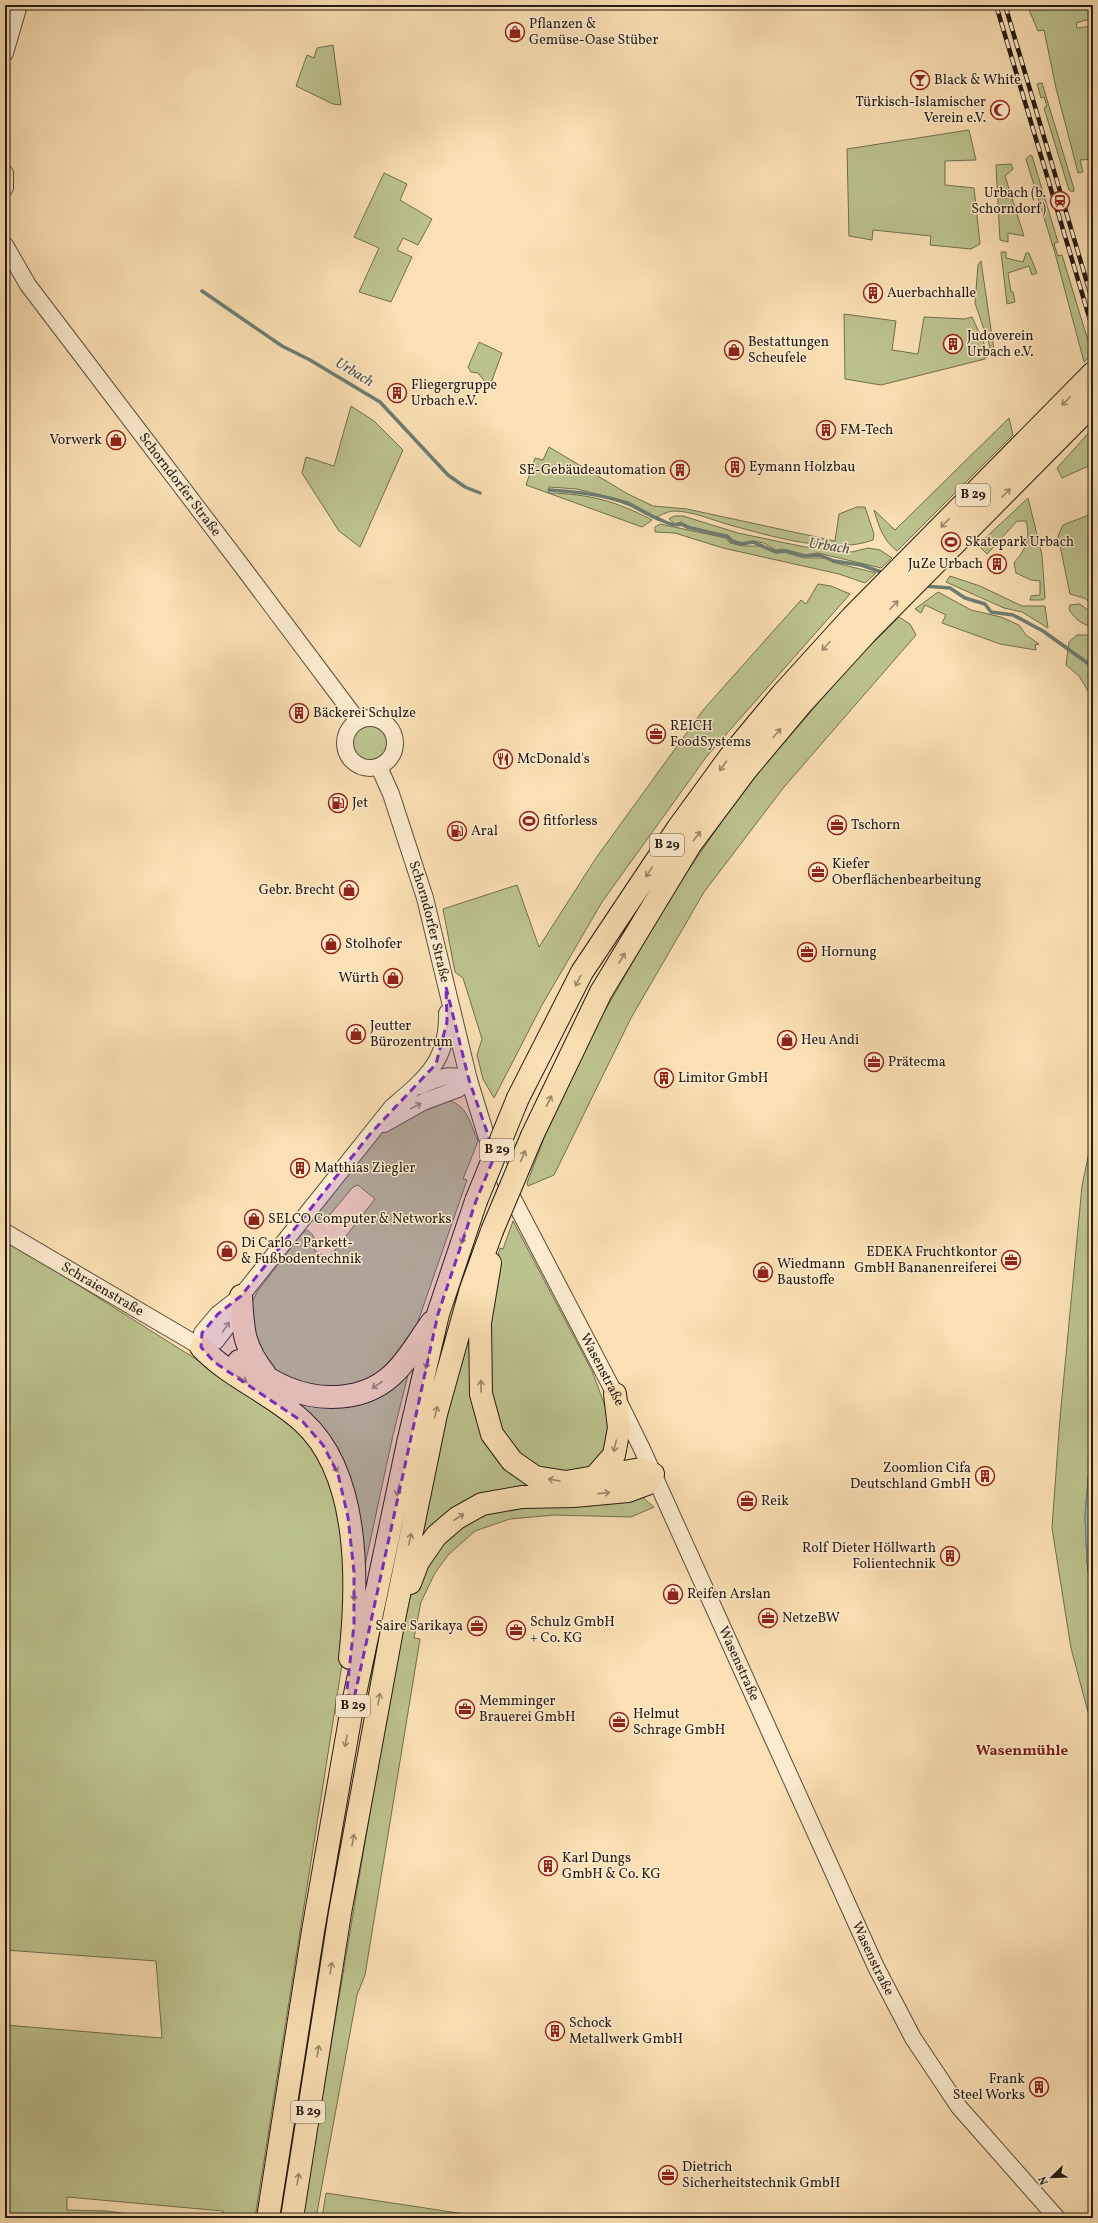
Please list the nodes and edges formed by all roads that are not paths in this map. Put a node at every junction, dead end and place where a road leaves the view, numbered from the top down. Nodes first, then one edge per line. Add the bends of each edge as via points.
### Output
1 (19, 5) edge
2 (5, 53) edge
3 (5, 173) edge
4 (5, 188) edge
5 (5, 245) edge
6 (1093, 373) edge
7 (1093, 404) edge
8 (859, 625) junction
9 (358, 721) junction
10 (379, 766) junction
11 (446, 987) junction
12 (469, 1080) junction
13 (413, 1089) junction
14 (371, 1133) junction
15 (5, 1232) edge
16 (490, 1237) junction
17 (241, 1296) junction
18 (438, 1314) junction
19 (201, 1347) junction
20 (267, 1377) junction
21 (615, 1394) junction
22 (653, 1474) junction
23 (593, 1478) junction
24 (394, 1619) junction
25 (352, 1708) junction
26 (268, 2218) edge
27 (292, 2218) edge
28 (1057, 2218) edge

1 - 2 street
3 - 4 street
5 - 9 street, Schorndorfer Straße via 28,285
6 -> 8 highway, B 29
8 -> 7 highway, B 29
16 -> 8 highway, B 29, bridge via 532,1136 601,992 690,845 746,770 803,702
8 -> 18 highway, B 29, bridge via 783,693 734,752 678,828 582,972 518,1098 476,1201
9 - 10 street via 350,728 346,738 349,755 365,768
9 - 10 street via 372,718 379,720 390,728 394,735 392,756
10 - 11 street, Schorndorfer Straße via 391,794 425,898
11 - 12 street, Schorndorfer Straße
11 - 13 street via 447,1022 444,1047 436,1064
12 - 13 street via 456,1075 445,1075
14 -> 12 street via 423,1102 458,1089
12 - 21 street, Wasenstraße via 486,1135 512,1198
13 - 14 street via 392,1107
14 - 17 street
15 - 19 street, Schraienstraße
23 -> 16 highway via 566,1482 535,1477 512,1461 492,1434 481,1394 480,1323 490,1268
24 -> 16 highway, B 29 via 436,1414 471,1289
17 - 19 street via 229,1324 216,1341
17 - 20 highway via 243,1336 253,1358
18 -> 20 highway via 391,1376 369,1391 344,1397 316,1396 287,1388
18 -> 25 highway, B 29
19 - 20 highway via 221,1350
19 -> 25 highway via 214,1362 303,1422 323,1445 338,1474 348,1517 354,1572 354,1624 347,1690
21 - 22 street, Wasenstraße
21 -> 23 highway via 619,1428 614,1455
22 - 23 highway via 641,1470
24 -> 22 highway via 418,1562 436,1536 457,1518 482,1504 522,1497 628,1491 647,1484
22 - 28 street, Wasenstraße via 876,1967 910,2032 959,2107
27 -> 24 highway, B 29 via 340,1913
25 -> 26 highway, B 29 via 313,1931

